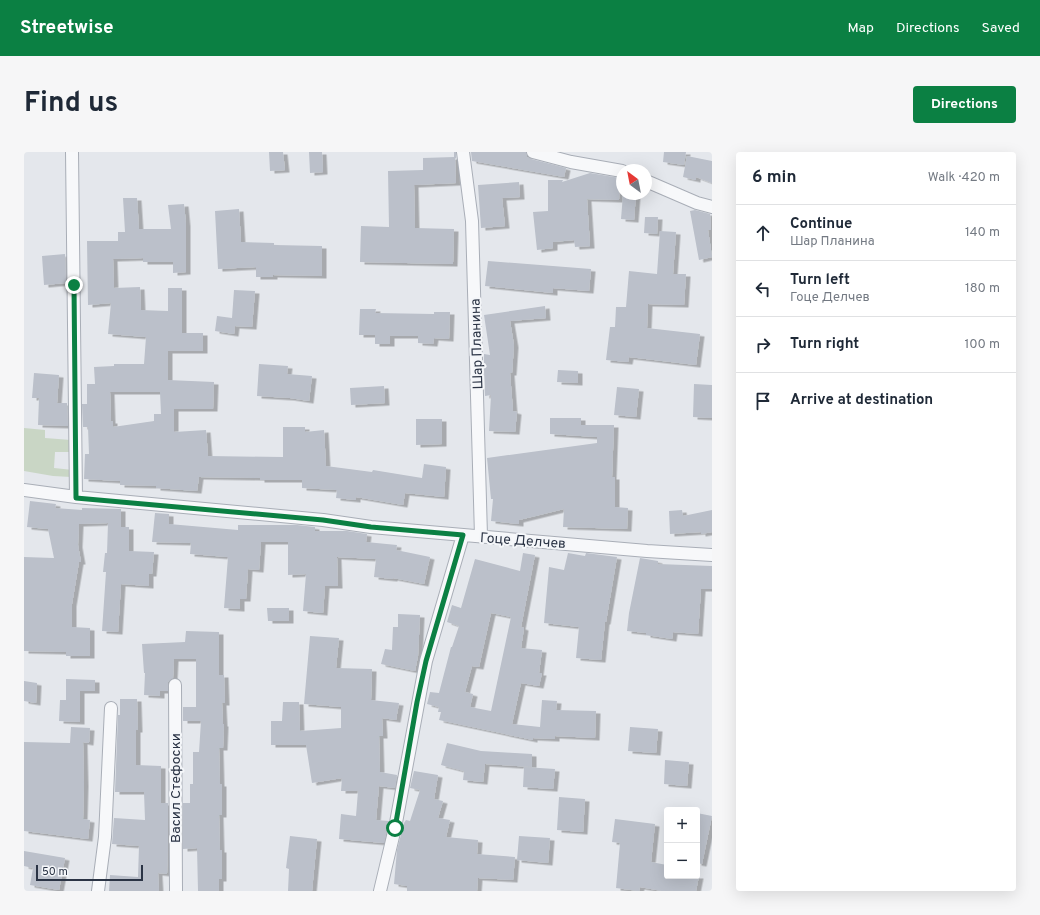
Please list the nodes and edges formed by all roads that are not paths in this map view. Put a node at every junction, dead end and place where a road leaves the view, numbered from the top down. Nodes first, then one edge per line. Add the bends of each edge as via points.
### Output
1 (72, 152) edge
2 (463, 152) edge
3 (533, 152) edge
4 (616, 170) edge
5 (652, 184) edge
6 (712, 207) edge
7 (24, 490) edge
8 (76, 498) junction
9 (463, 535) junction
10 (481, 536) junction
11 (712, 555) edge
12 (175, 685) dead end
13 (111, 708) dead end
14 (98, 891) edge
15 (176, 891) edge
16 (380, 891) edge

1 - 8 street
2 - 10 street, Шар Планина via 472,221
3 - 4 street
5 - 6 street
7 - 8 street, Гоце Делчев
8 - 9 street, Гоце Делчев
9 - 10 street, Гоце Делчев
9 - 16 street via 426,661 395,828
10 - 11 street, Гоце Делчев
12 - 15 street, Васил Стефоски
13 - 14 street via 105,837

